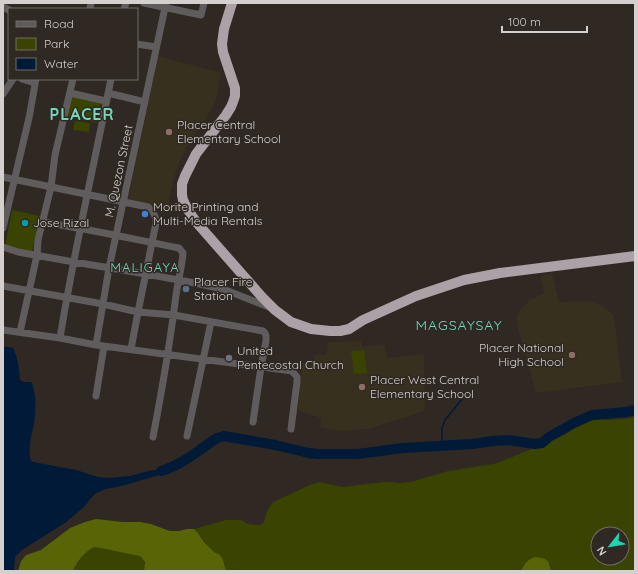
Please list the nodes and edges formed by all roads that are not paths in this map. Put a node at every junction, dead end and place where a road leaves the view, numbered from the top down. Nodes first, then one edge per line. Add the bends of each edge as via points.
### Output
1 (144, 3) edge
2 (204, 3) edge
3 (232, 3) edge
4 (165, 5) edge
5 (138, 44) edge
6 (156, 47) junction
7 (12, 80) edge
8 (73, 80) edge
9 (111, 80) edge
10 (36, 81) edge
11 (3, 94) edge
12 (70, 94) junction
13 (107, 97) junction
14 (145, 102) junction
15 (3, 177) edge
16 (14, 180) junction
17 (51, 187) junction
18 (87, 194) junction
19 (124, 202) junction
20 (43, 222) junction
21 (3, 228) edge
22 (80, 228) junction
23 (117, 236) junction
24 (151, 243) junction
25 (3, 247) edge
26 (37, 255) junction
27 (635, 256) edge
28 (74, 262) junction
29 (109, 268) junction
30 (146, 274) junction
31 (178, 280) junction
32 (3, 286) edge
33 (29, 291) junction
34 (66, 298) junction
35 (103, 304) junction
36 (275, 310) junction
37 (138, 312) junction
38 (174, 315) junction
39 (211, 322) junction
40 (3, 330) edge
41 (20, 332) junction
42 (60, 338) junction
43 (100, 345) junction
44 (131, 349) junction
45 (168, 354) junction
46 (204, 359) junction
47 (261, 367) junction
48 (96, 396) dead end
49 (253, 422) dead end
50 (291, 429) dead end
51 (188, 436) dead end
52 (154, 437) dead end

1 - 4 street
2 - 4 street via 201,15
3 - 36 highway via 222,44 235,96 226,115 196,154 182,184 182,195 197,223
4 - 6 street, M. Quezon Street
5 - 6 street
6 - 14 street, M. Quezon Street
7 - 11 street
8 - 12 street
9 - 13 street
10 - 16 street via 30,118
12 - 13 street
12 - 17 street via 55,155
13 - 14 street
13 - 18 street
14 - 19 street, M. Quezon Street
15 - 16 street
16 - 17 street
16 - 21 street
17 - 18 street
17 - 20 street
18 - 19 street
18 - 22 street
19 - 23 street, M. Quezon Street
19 - 24 street via 148,207 155,214 156,224
20 - 22 street
20 - 26 street
22 - 23 street
22 - 28 street
23 - 24 street
23 - 29 street, M. Quezon Street
24 - 30 street
24 - 31 street via 179,248 184,253
25 - 26 street
26 - 28 street
26 - 33 street
27 - 36 highway via 464,280 416,296 340,331 303,326 291,322
28 - 29 street
28 - 34 street
29 - 30 street
29 - 35 street, M. Quezon Street
30 - 31 street
30 - 37 street
31 - 36 street via 223,289
31 - 38 street
32 - 33 street
33 - 34 street
33 - 41 street
34 - 35 street
34 - 42 street
35 - 37 street
35 - 43 street, M. Quezon Street
37 - 38 street
37 - 44 street
38 - 39 street
38 - 45 street
39 - 46 street
39 - 47 street via 265,333 266,342
40 - 41 street
41 - 42 street
42 - 43 street
43 - 44 street
43 - 48 street, M. Quezon Street
44 - 45 street
45 - 46 street
45 - 52 street
46 - 47 street
46 - 51 street
47 - 49 street
47 - 50 street via 292,371 295,374 297,382

